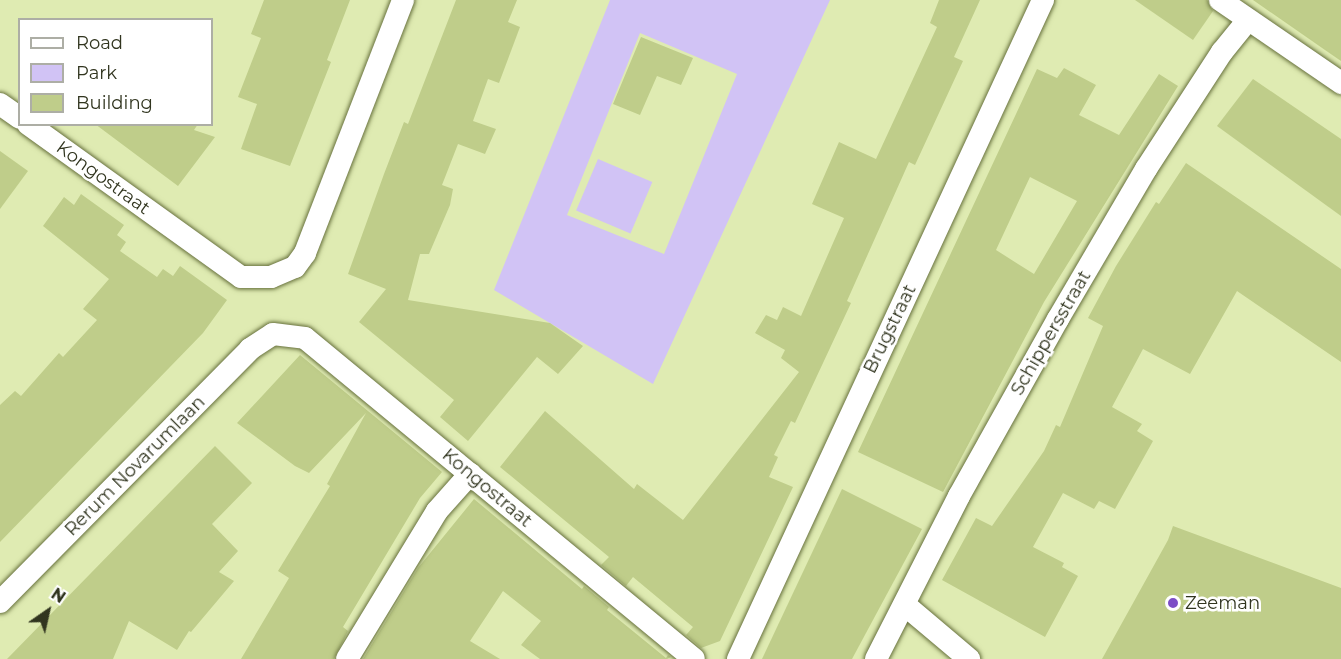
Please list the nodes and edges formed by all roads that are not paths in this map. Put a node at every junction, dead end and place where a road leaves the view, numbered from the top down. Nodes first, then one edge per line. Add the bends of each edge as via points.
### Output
1 (403, 0) edge
2 (1043, 0) edge
3 (1220, 0) edge
4 (1248, 20) junction
5 (1341, 83) edge
6 (0, 104) edge
7 (18, 117) edge
8 (31, 126) edge
9 (273, 334) joint
10 (470, 474) junction
11 (0, 602) edge
12 (905, 605) junction
13 (347, 659) edge
14 (694, 659) edge
15 (738, 659) edge
16 (876, 659) edge
17 (969, 659) edge

1 - 8 street, Kongostraat via 305,253 295,267 272,278 242,277
2 - 15 street, Brugstraat
3 - 4 street
4 - 5 street
4 - 12 street, Schippersstraat via 1222,52 1146,169 1076,288 959,496
6 - 7 street
9 - 10 street, Kongostraat via 305,338
9 - 11 street, Rerum Novarumlaan via 250,349
10 - 13 street via 437,511
10 - 14 street, Kongostraat
12 - 16 street, Schippersstraat
12 - 17 street

